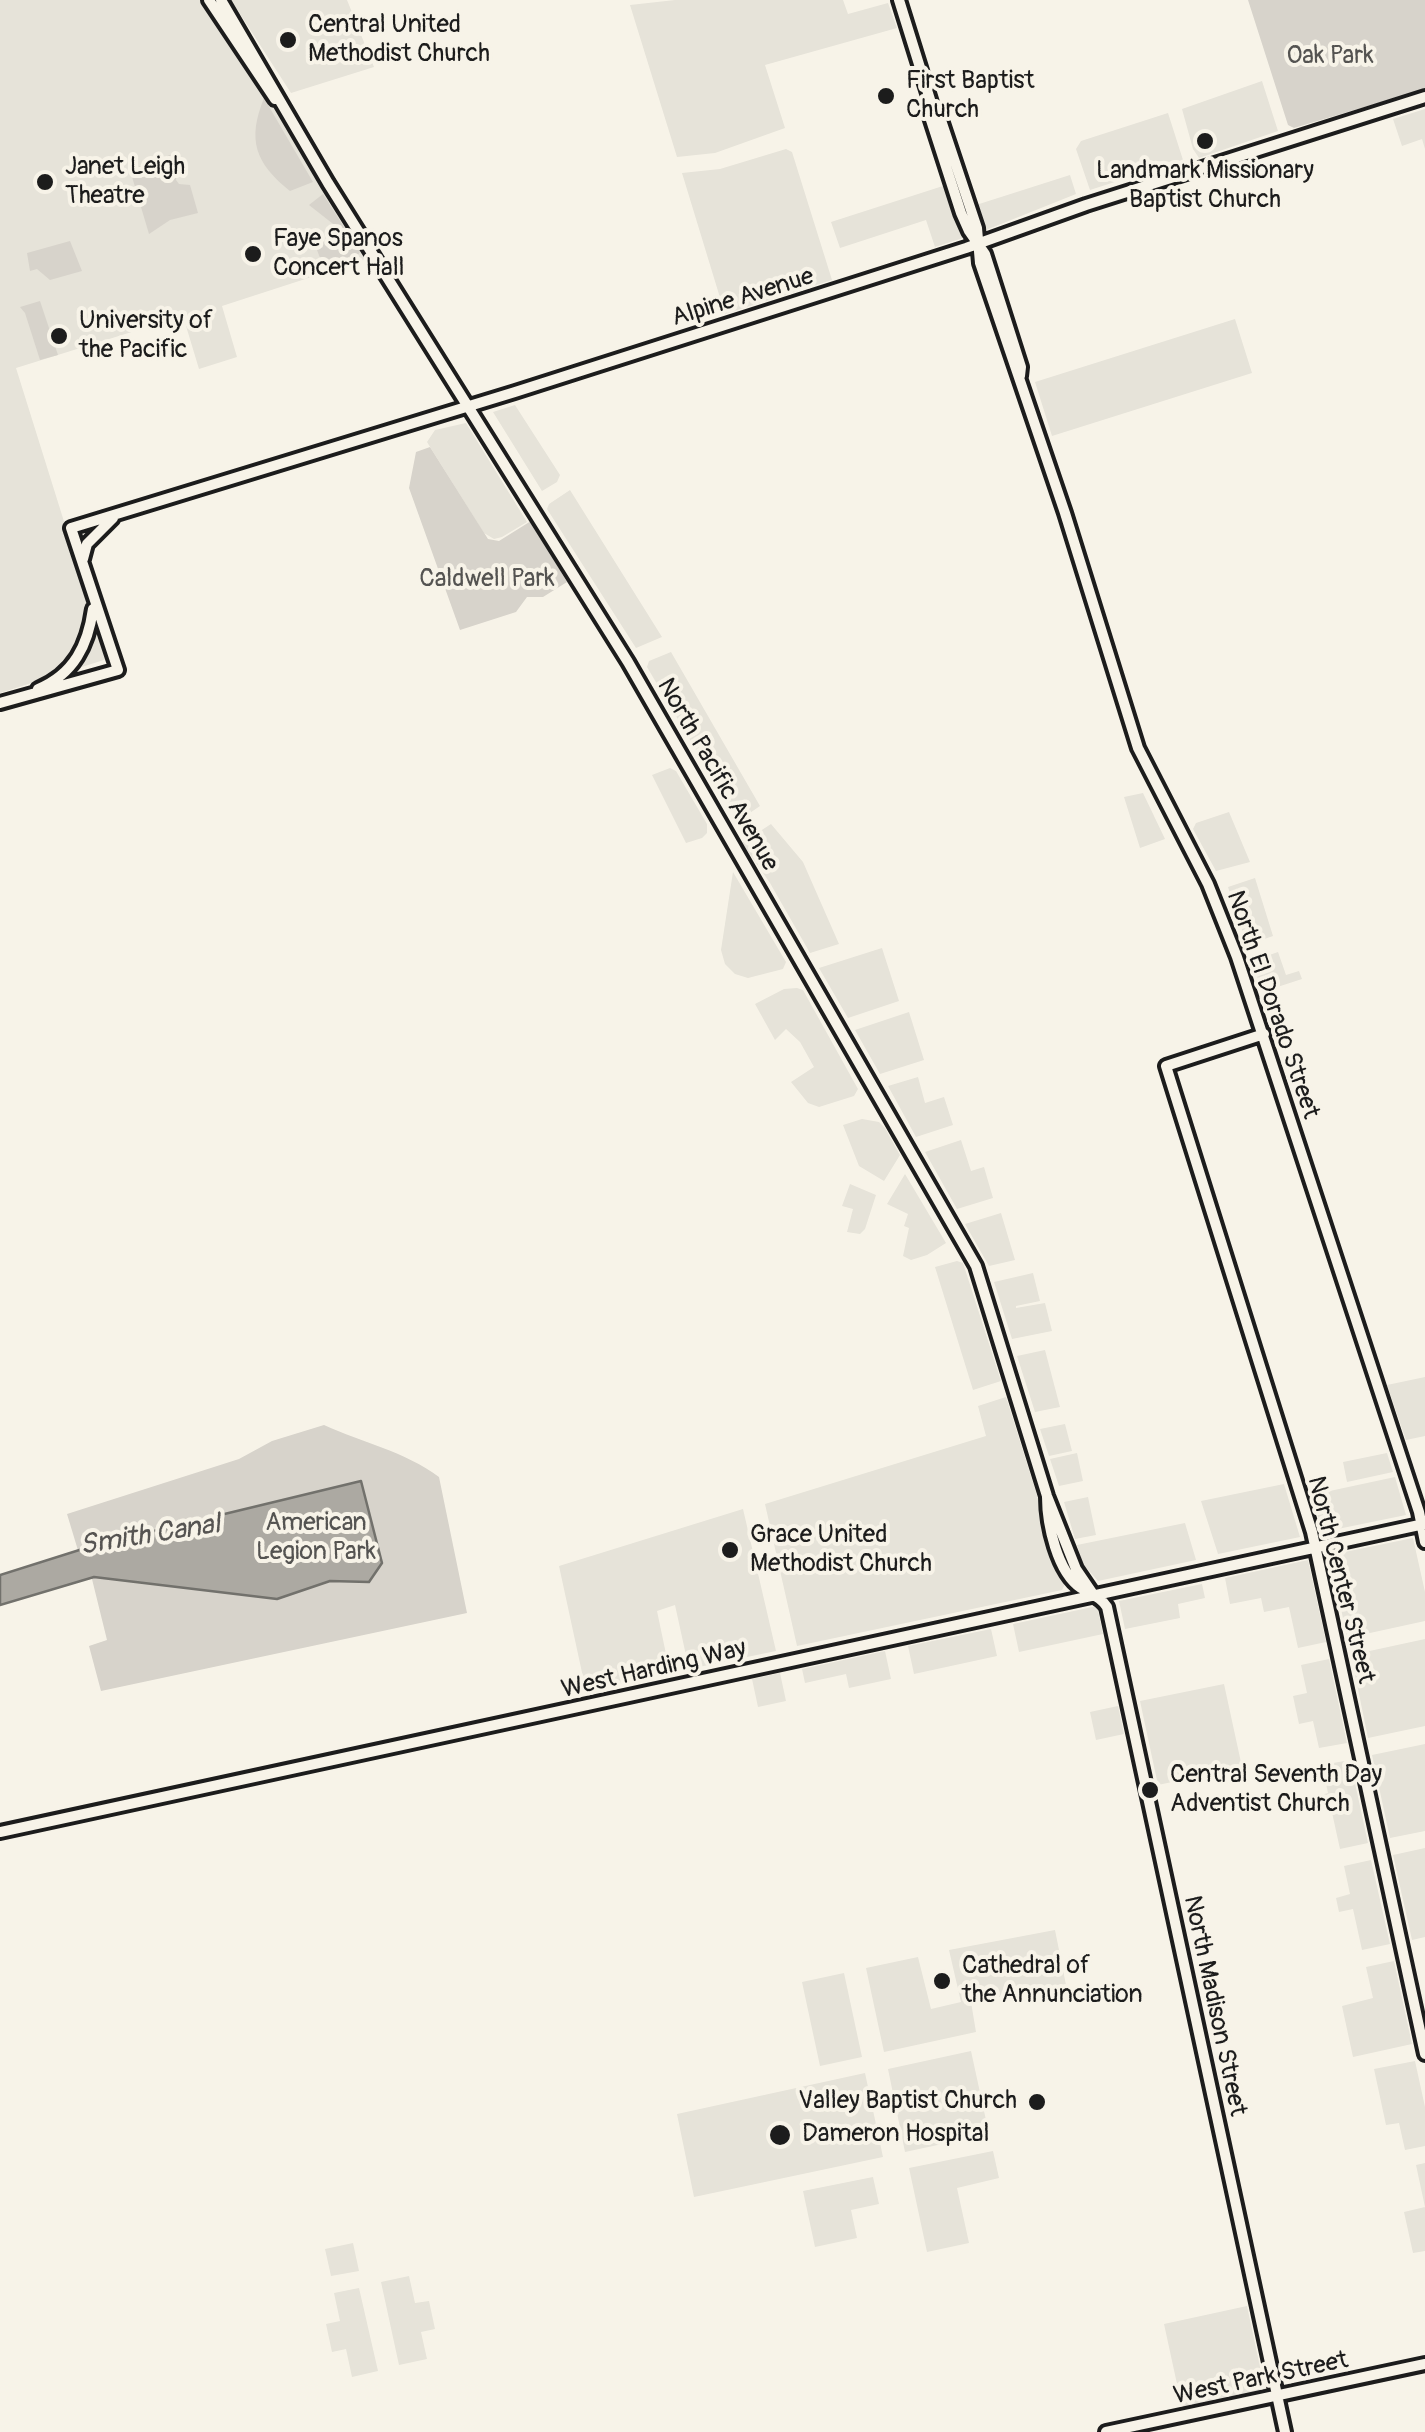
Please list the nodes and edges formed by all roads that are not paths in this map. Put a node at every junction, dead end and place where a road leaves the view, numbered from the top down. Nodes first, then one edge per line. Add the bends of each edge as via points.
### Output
1 (209, 0) edge
2 (222, 0) edge
3 (898, 0) edge
4 (1425, 97) edge
5 (283, 107) junction
6 (978, 245) junction
7 (470, 406) junction
8 (119, 513) junction
9 (84, 570) junction
10 (94, 603) junction
11 (14, 699) junction
12 (0, 704) edge
13 (1264, 1034) junction
14 (1047, 1496) junction
15 (1423, 1524) edge
16 (1425, 1542) edge
17 (1316, 1546) junction
18 (1069, 1576) junction
19 (1094, 1594) junction
20 (1062, 1602) junction
21 (0, 1832) edge
22 (1425, 2054) edge
23 (1425, 2364) edge
24 (1278, 2396) junction
25 (1106, 2432) edge
26 (1285, 2432) edge

1 - 5 street, North Pacific Avenue
2 - 5 street, North Pacific Avenue
3 - 6 street, North El Dorado Street via 948,176
4 - 6 street, Alpine Avenue
5 - 7 street, North Pacific Avenue
6 - 7 street, Alpine Avenue
6 - 13 street, North El Dorado Street via 1138,748 1224,917
7 - 8 street, Alpine Avenue
7 - 14 street, North Pacific Avenue via 628,662 976,1266
8 - 9 street via 87,544
8 - 9 street, Alpine Avenue via 71,528
9 - 10 street
10 - 11 street via 76,659 49,684
10 - 11 street via 118,670
11 - 12 street
13 - 15 street, North El Dorado Street
13 - 17 street, North Center Street via 1166,1066
14 - 18 street, North Pacific Avenue
14 - 19 street, North Pacific Avenue via 1076,1569
15 - 16 street, North El Dorado Street
15 - 17 street, West Harding Way
17 - 19 street, West Harding Way
17 - 22 street, North Center Street
18 - 19 street
18 - 20 street
19 - 20 street, West Harding Way
19 - 24 street, North Madison Street via 1107,1608
20 - 21 street, West Harding Way
23 - 24 street, West Park Street
24 - 25 street, West Park Street
24 - 26 street, North Madison Street

